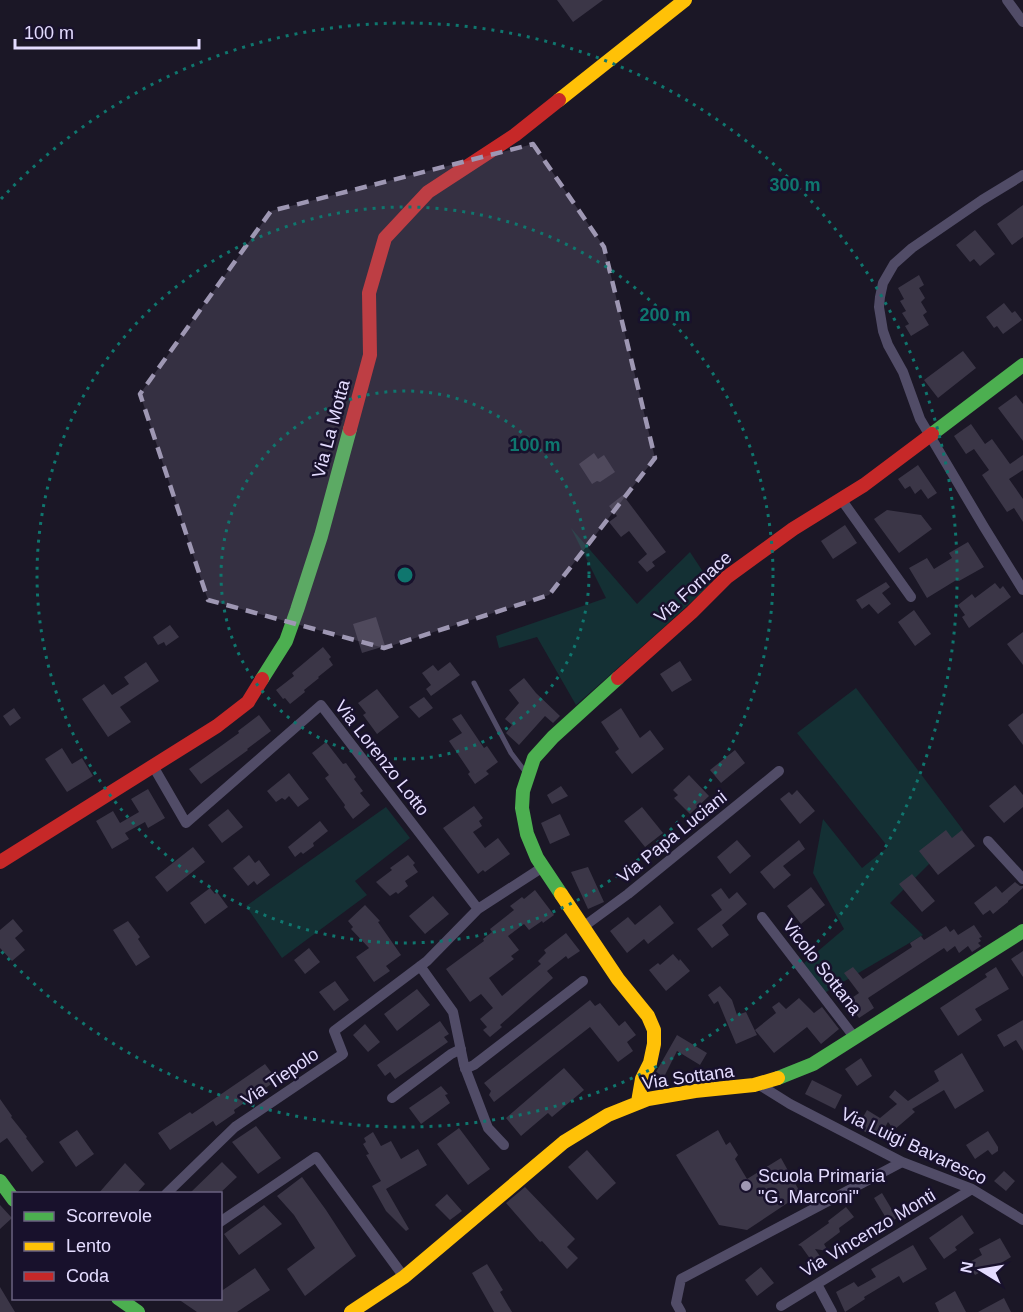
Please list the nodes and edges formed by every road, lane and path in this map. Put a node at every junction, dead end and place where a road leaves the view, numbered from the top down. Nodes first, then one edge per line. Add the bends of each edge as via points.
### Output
1 (685, 0) edge
2 (1007, 0) edge
3 (1023, 22) edge
4 (1023, 175) edge
5 (1023, 365) edge
6 (929, 435) junction
7 (841, 499) junction
8 (1023, 590) edge
9 (911, 597) dead end
10 (474, 683) dead end
11 (153, 766) junction
12 (779, 771) dead end
13 (527, 774) junction
14 (988, 841) dead end
15 (0, 862) edge
16 (543, 867) junction
17 (1023, 879) edge
18 (478, 909) junction
19 (762, 917) dead end
20 (583, 927) junction
21 (1023, 931) edge
22 (420, 966) junction
23 (583, 981) dead end
24 (855, 1038) junction
25 (461, 1048) junction
26 (465, 1069) junction
27 (758, 1084) junction
28 (392, 1098) dead end
29 (638, 1102) junction
30 (504, 1145) dead end
31 (902, 1161) junction
32 (0, 1181) edge
33 (972, 1189) junction
34 (168, 1192) edge
35 (12, 1197) edge
36 (1023, 1220) edge
37 (222, 1221) edge
38 (404, 1277) junction
39 (817, 1284) junction
40 (120, 1300) edge
41 (781, 1306) dead end
42 (138, 1312) edge
43 (351, 1312) edge
44 (681, 1312) edge
45 (832, 1312) edge

1 - 11 street, Via La Motta via 515,135 428,192 385,238 369,293 370,355 321,536 286,641 248,702
2 - 3 street
4 - 6 street via 912,248 894,264 883,283 879,307 883,331
5 - 6 street, Via Fornace
6 - 7 street, Via Fornace
6 - 8 street
7 - 9 street
7 - 13 street, Via Fornace via 727,577 553,737 534,758
10 - 13 lane via 511,753
11 - 15 street, Via La Motta
11 - 18 street, Via Lorenzo Lotto via 186,823 321,705
12 - 20 street, Via Papa Luciani
13 - 16 street, Via Fornace via 522,808 527,834
14 - 17 street
16 - 18 street, Via Tiepolo
16 - 20 street, Via Fornace
18 - 22 street, Via Tiepolo
19 - 24 street, Vicolo Sottana
20 - 29 street, Via Fornace via 648,1016 654,1030 650,1063
21 - 24 street, Via Sottana
22 - 25 street via 453,1012
22 - 34 street, Via Tiepolo via 334,1031 343,1054 235,1127
23 - 26 street
24 - 27 street, Via Sottana via 813,1064
25 - 26 street
25 - 28 street
26 - 30 street via 488,1128
27 - 29 street, Via Sottana
27 - 31 street, Via Luigi Bavaresco
29 - 38 street, Via Sottana via 564,1142
31 - 33 street, Via Luigi Bavaresco
31 - 44 street via 681,1279 676,1303
32 - 35 street
33 - 36 street, Via Luigi Bavaresco
33 - 39 street, Via Vincenzo Monti
37 - 38 street via 316,1157
38 - 43 street, Via Sottana
39 - 41 street, Via Vincenzo Monti
39 - 45 street
40 - 42 street

